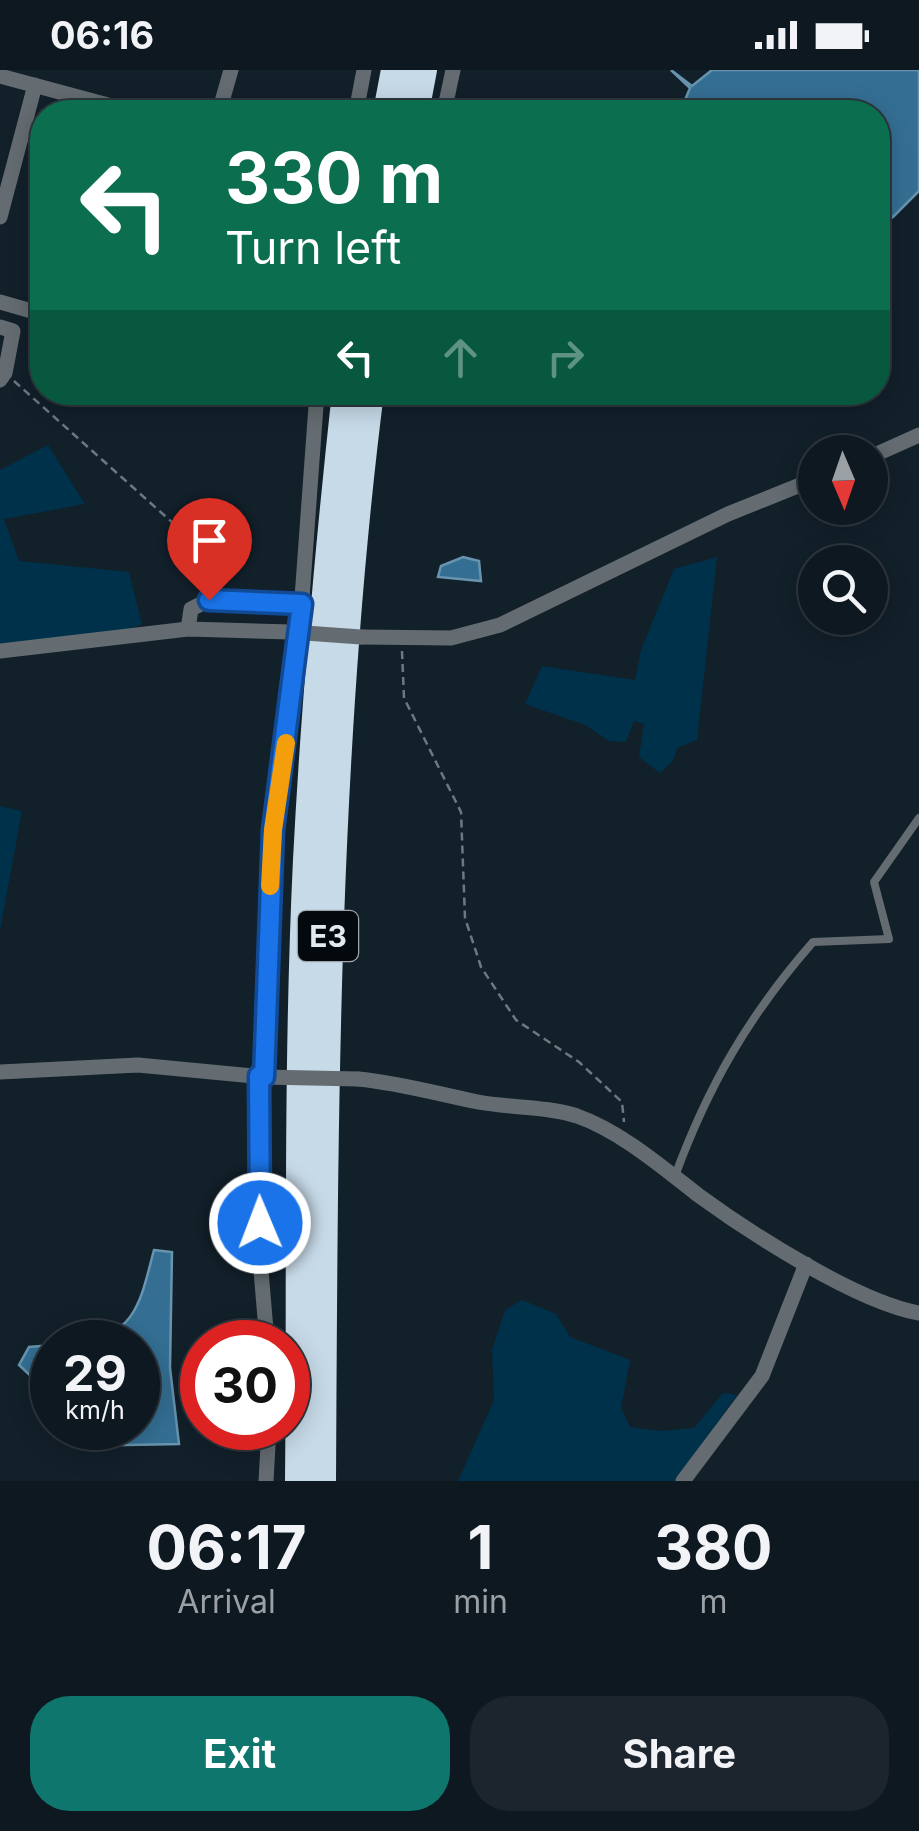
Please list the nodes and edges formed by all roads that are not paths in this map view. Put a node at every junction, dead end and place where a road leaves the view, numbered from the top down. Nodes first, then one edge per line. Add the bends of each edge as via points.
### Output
1 (231, 70) edge
2 (364, 70) edge
3 (395, 70) edge
4 (423, 70) edge
5 (453, 70) edge
6 (0, 76) edge
7 (35, 86) junction
8 (31, 100) edge
9 (88, 100) edge
10 (223, 100) edge
11 (358, 100) edge
12 (389, 100) edge
13 (417, 100) edge
14 (447, 100) edge
15 (30, 105) edge
16 (0, 217) edge
17 (0, 302) edge
18 (30, 311) edge
19 (0, 328) edge
20 (3, 376) edge
21 (315, 405) edge
22 (345, 405) edge
23 (369, 405) edge
24 (919, 435) edge
25 (888, 449) edge
26 (798, 486) edge
27 (302, 604) junction
28 (188, 629) junction
29 (0, 652) edge
30 (919, 818) edge
31 (0, 1072) edge
32 (262, 1076) junction
33 (675, 1176) junction
34 (806, 1264) junction
35 (919, 1314) edge
36 (265, 1320) edge
37 (268, 1450) edge
38 (266, 1481) edge
39 (300, 1481) edge
40 (322, 1481) edge
41 (682, 1481) edge

1 - 10 street
2 - 11 street
3 - 12 highway
4 - 13 highway
5 - 14 street
6 - 7 street
7 - 8 street
7 - 9 street
15 - 16 street
17 - 18 street
19 - 20 street via 13,331
21 - 27 street
22 - 39 highway, E3 via 307,863
23 - 40 highway, E3 via 344,636 329,908
24 - 25 street
26 - 28 street, bridge via 500,625 451,638
27 - 28 street via 209,600 191,608
27 - 32 street via 273,830
28 - 29 street
30 - 33 lane via 874,882 889,939 812,942 763,998 694,1122
31 - 32 street via 138,1064
32 - 33 street, bridge via 358,1079 577,1116
32 - 36 street
33 - 34 street
34 - 35 street
34 - 41 street via 762,1376
37 - 38 street

